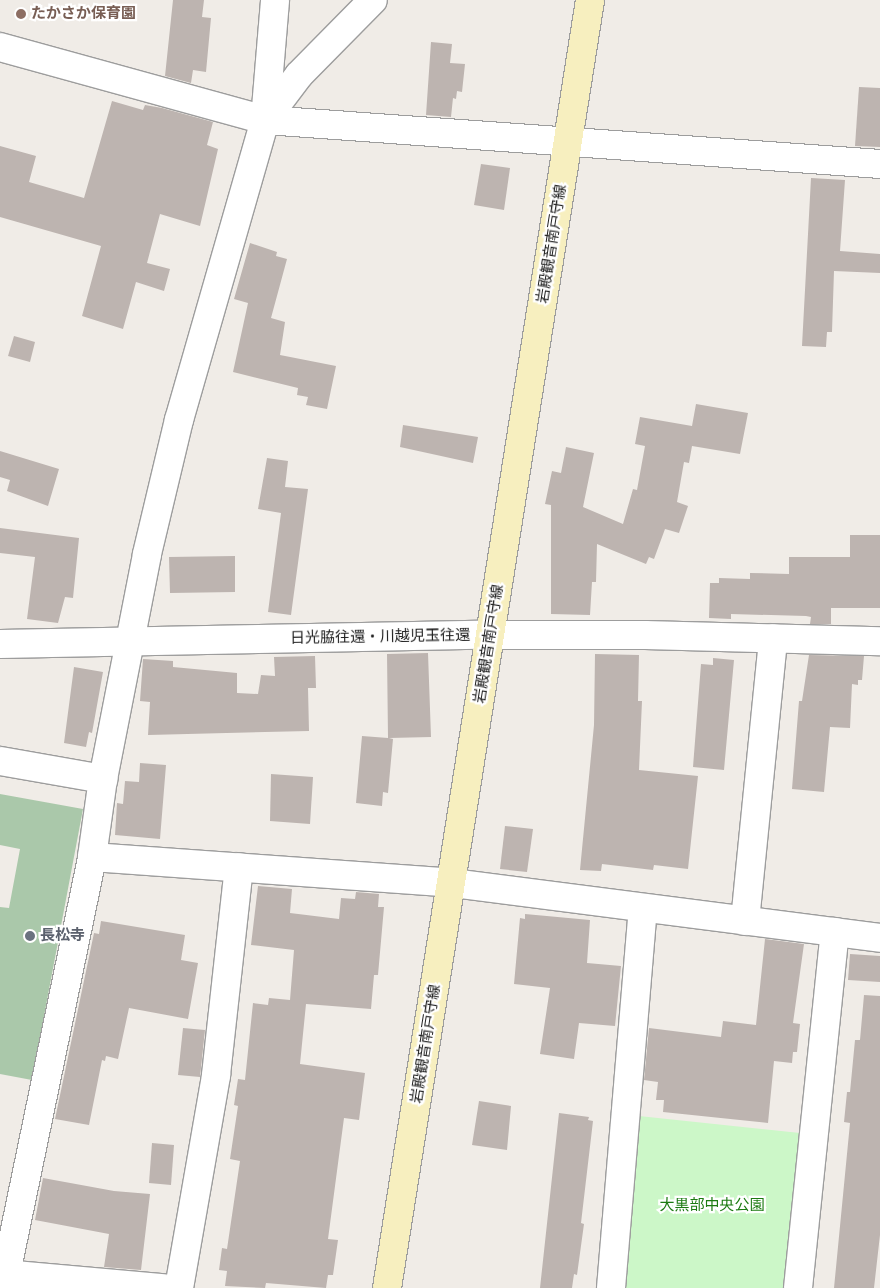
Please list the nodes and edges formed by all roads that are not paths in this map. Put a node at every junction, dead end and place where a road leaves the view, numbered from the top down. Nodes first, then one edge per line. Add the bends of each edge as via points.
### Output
1 (275, 0) edge
2 (374, 0) edge
3 (590, 0) edge
4 (0, 47) edge
5 (264, 120) junction
6 (568, 143) junction
7 (880, 164) edge
8 (491, 635) junction
9 (773, 638) junction
10 (128, 642) junction
11 (880, 642) edge
12 (0, 644) edge
13 (0, 761) edge
14 (104, 779) junction
15 (92, 857) junction
16 (239, 867) junction
17 (452, 883) junction
18 (643, 908) junction
19 (745, 921) junction
20 (835, 932) junction
21 (880, 938) edge
22 (4, 1281) edge
23 (163, 1288) edge
24 (179, 1288) edge
25 (387, 1288) edge
26 (611, 1288) edge
27 (798, 1288) edge

1 - 5 street
2 - 5 street via 299,75
3 - 6 main road, 岩殿観音南戸守線
4 - 5 street
5 - 6 street
5 - 10 street via 180,420
6 - 7 street
6 - 8 main road, 岩殿観音南戸守線
8 - 9 street, 日光脇往還・川越児玉往還
8 - 10 street, 日光脇往還・川越児玉往還
8 - 17 main road, 岩殿観音南戸守線
9 - 11 street, 日光脇往還・川越児玉往還
9 - 19 street
10 - 12 street, 日光脇往還・川越児玉往還
10 - 14 street
13 - 14 street
14 - 15 street
15 - 16 street
15 - 22 street
16 - 17 street
16 - 24 street via 216,1076
17 - 18 street
17 - 25 main road, 岩殿観音南戸守線
18 - 19 street
18 - 26 street
19 - 20 street
20 - 21 street
20 - 27 street
22 - 23 street

